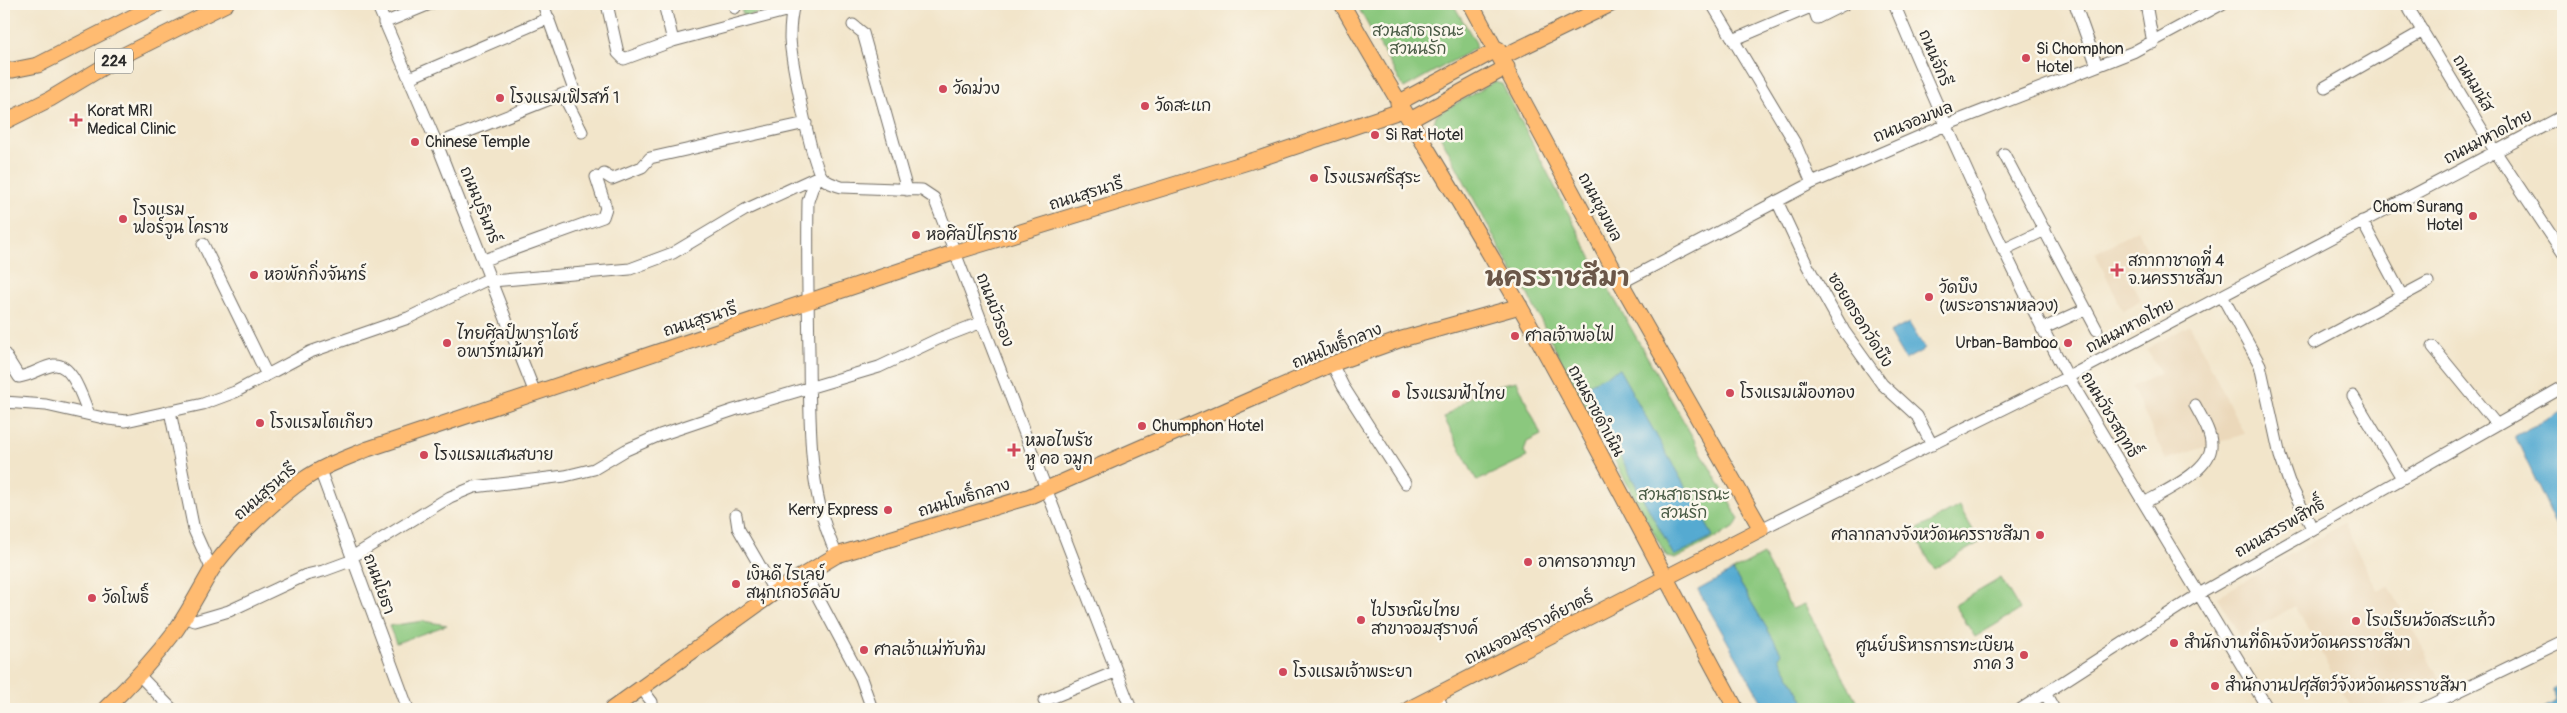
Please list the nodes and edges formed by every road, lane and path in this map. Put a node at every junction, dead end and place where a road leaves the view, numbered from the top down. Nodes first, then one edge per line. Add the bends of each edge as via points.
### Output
1 (158, 4) edge
2 (226, 4) edge
3 (377, 4) edge
4 (430, 4) edge
5 (543, 4) edge
6 (607, 4) edge
7 (664, 4) edge
8 (1342, 4) edge
9 (1472, 4) edge
10 (1611, 4) edge
11 (1712, 4) edge
12 (1845, 4) edge
13 (1894, 4) edge
14 (2075, 4) edge
15 (2146, 4) edge
16 (2222, 4) edge
17 (2406, 4) edge
18 (793, 7) edge
19 (549, 18) junction
20 (384, 23) junction
21 (853, 25) dead end
22 (2423, 31) junction
23 (1733, 40) junction
24 (673, 41) junction
25 (2152, 43) junction
26 (1502, 58) junction
27 (2097, 66) junction
28 (4, 70) edge
29 (409, 78) junction
30 (2325, 87) dead end
31 (563, 94) junction
32 (1404, 111) junction
33 (2563, 116) edge
34 (4, 122) edge
35 (806, 123) junction
36 (1946, 125) junction
37 (582, 132) dead end
38 (437, 144) junction
39 (2495, 150) junction
40 (2004, 154) dead end
41 (820, 175) junction
42 (1812, 183) junction
43 (907, 190) junction
44 (1777, 201) junction
45 (2362, 221) junction
46 (2045, 230) junction
47 (203, 244) dead end
48 (2003, 250) junction
49 (956, 252) junction
50 (2563, 253) edge
51 (484, 260) junction
52 (491, 280) junction
53 (2428, 282) dead end
54 (1621, 283) junction
55 (2222, 296) junction
56 (2402, 296) junction
57 (808, 302) junction
58 (1520, 306) junction
59 (2086, 309) junction
60 (982, 322) junction
61 (2042, 329) junction
62 (2097, 330) dead end
63 (2314, 343) dead end
64 (2433, 347) dead end
65 (4, 353) edge
66 (1332, 364) junction
67 (267, 375) junction
68 (2068, 377) junction
69 (2563, 387) edge
70 (810, 389) junction
71 (535, 393) junction
72 (2353, 396) dead end
73 (4, 402) edge
74 (2195, 405) dead end
75 (170, 411) junction
76 (89, 414) junction
77 (2496, 424) junction
78 (1932, 445) junction
79 (320, 470) junction
80 (2402, 478) junction
81 (1405, 483) dead end
82 (1046, 490) junction
83 (2144, 503) junction
84 (736, 515) dead end
85 (2312, 528) junction
86 (1760, 529) junction
87 (838, 555) junction
88 (352, 559) junction
89 (212, 570) junction
90 (805, 573) junction
91 (1665, 578) junction
92 (775, 592) junction
93 (2199, 594) junction
94 (184, 617) junction
95 (2563, 641) edge
96 (1115, 672) junction
97 (138, 674) junction
98 (642, 689) junction
99 (1437, 694) junction
100 (2045, 694) junction
101 (1044, 701) dead end
102 (105, 709) edge
103 (172, 709) edge
104 (408, 709) edge
105 (612, 709) edge
106 (652, 709) edge
107 (872, 709) edge
108 (1131, 709) edge
109 (1409, 709) edge
110 (1443, 709) edge
111 (1736, 709) edge
112 (2020, 709) edge
113 (2054, 709) edge
114 (2268, 709) edge
115 (2422, 709) edge

1 - 28 main road, 224 via 38,66
2 - 34 main road, 224 via 120,57
3 - 20 street, ถนนบุรินทร์
4 - 20 street
5 - 19 street
6 - 24 street via 620,57 624,59
7 - 24 street
8 - 32 main road, ถนนราชดำเนิน
9 - 26 main road, ถนนชุมพล
10 - 26 main road
11 - 23 street
12 - 23 street via 1817,18 1812,6
13 - 36 street, ถนนจักรี
14 - 27 street
15 - 25 street
16 - 25 street, ถนนจอมพล
17 - 22 street, ถนนมนัส
18 - 24 street
18 - 35 street via 790,40
19 - 29 street
19 - 31 street via 574,90
20 - 29 street, ถนนบุรินทร์
21 - 43 street via 863,33
22 - 30 street
22 - 39 street, ถนนมนัส
23 - 42 street via 1795,143
25 - 27 street, ถนนจอมพล
26 - 32 main road
26 - 32 main road
26 - 54 main road, ถนนชุมพล
27 - 36 street, ถนนจอมพล
29 - 38 street, ถนนบุรินทร์
31 - 37 street
31 - 38 street
32 - 49 main road, ถนนสุรนารี
32 - 58 main road, ถนนราชดำเนิน
33 - 39 street, ถนนมหาดไทย
35 - 41 street
35 - 51 street via 650,158 642,167 612,179 600,175 606,208 603,217
36 - 42 street, ถนนจอมพล
36 - 48 street, ถนนวัชรสฤทธิ์
38 - 51 street, ถนนบุรินทร์
39 - 45 street, ถนนมหาดไทย
39 - 50 street, ถนนมนัส
40 - 46 street
41 - 43 street, ถนนบัวรอง via 842,187
41 - 52 street via 745,210 673,253 630,269
41 - 57 street via 808,201
42 - 44 street, ถนนจอมพล
43 - 49 street, ถนนบัวรอง via 922,190 934,198
44 - 54 street, ถนนจอมพล
44 - 78 street, ซอยตรอกวัดบึง via 1807,265 1844,331 1882,384 1917,416
45 - 55 street, ถนนมหาดไทย
45 - 56 street
46 - 48 street
46 - 59 street
47 - 67 street
48 - 61 street, ถนนวัชรสฤทธิ์
49 - 57 main road, ถนนสุรนารี
49 - 60 street, ถนนบัวรอง
51 - 52 street, ถนนบุรินทร์
52 - 67 street via 408,318 310,352
52 - 71 street, ถนนบุรินทร์
53 - 56 street
54 - 86 main road, ถนนชุมพล
55 - 68 street, ถนนมหาดไทย
55 - 85 street via 2260,365 2280,456
56 - 63 street
57 - 70 street
57 - 71 main road, ถนนสุรนารี
58 - 66 main road, ถนนโพธิ์กลาง via 1402,338
58 - 91 main road, ถนนราชดำเนิน
59 - 61 street
59 - 62 street
60 - 70 street via 879,367
60 - 82 street, ถนนบัวรอง
61 - 68 street, ถนนวัชรสฤทธิ์
64 - 77 street
65 - 76 street via 19,376 54,365 62,367 73,376
66 - 81 street
66 - 82 main road, ถนนโพธิ์กลาง
67 - 75 street via 219,400
68 - 78 street, ถนนมหาดไทย
68 - 83 street, ถนนวัชรสฤทธิ์
69 - 77 street, ถนนสรรพสิทธิ์
70 - 87 street via 819,506
70 - 88 street via 660,435 594,469 565,476 474,486 450,497
71 - 79 main road, ถนนสุรนารี via 368,449
72 - 80 street
73 - 76 street via 46,405
74 - 83 street via 2210,436 2211,450 2207,458 2184,480
75 - 76 street via 126,421
75 - 89 street via 194,530
77 - 80 street, ถนนสรรพสิทธิ์
78 - 86 street, ถนนมหาดไทย
79 - 88 street, ถนนโยธา
79 - 89 main road, ถนนสุรนารี via 276,502 248,528
80 - 85 street, ถนนสรรพสิทธิ์
82 - 87 main road, ถนนโพธิ์กลาง
82 - 96 street, ถนนบัวรอง
83 - 93 street, ถนนวัชรสฤทธิ์
84 - 92 street via 738,528
85 - 93 street, ถนนสรรพสิทธิ์
86 - 91 main road, ถนนจอมสุรางค์ยาตร์
87 - 90 main road, ถนนโพธิ์กลาง
88 - 94 street via 323,572 306,575 230,611 195,621
88 - 104 street, ถนนโยธา
89 - 94 main road, ถนนสุรนารี
90 - 92 main road, ถนนโพธิ์กลาง
90 - 107 street via 862,678
91 - 99 main road, ถนนจอมสุรางค์ยาตร์
91 - 111 main road, ถนนราชดำเนิน
92 - 98 main road, ถนนโพธิ์กลาง
93 - 100 street, ถนนสรรพสิทธิ์
93 - 114 street, ถนนวัชรสฤทธิ์
94 - 97 main road, ถนนสุรนารี
95 - 115 street
96 - 101 street
96 - 108 street, ถนนบัวรอง
97 - 102 main road, ถนนสุรนารี
97 - 103 street
98 - 105 main road, ถนนโพธิ์กลาง
98 - 106 street via 652,702
99 - 109 main road, ถนนจอมสุรางค์ยาตร์
99 - 110 street
100 - 112 street, ถนนสรรพสิทธิ์
100 - 113 street

